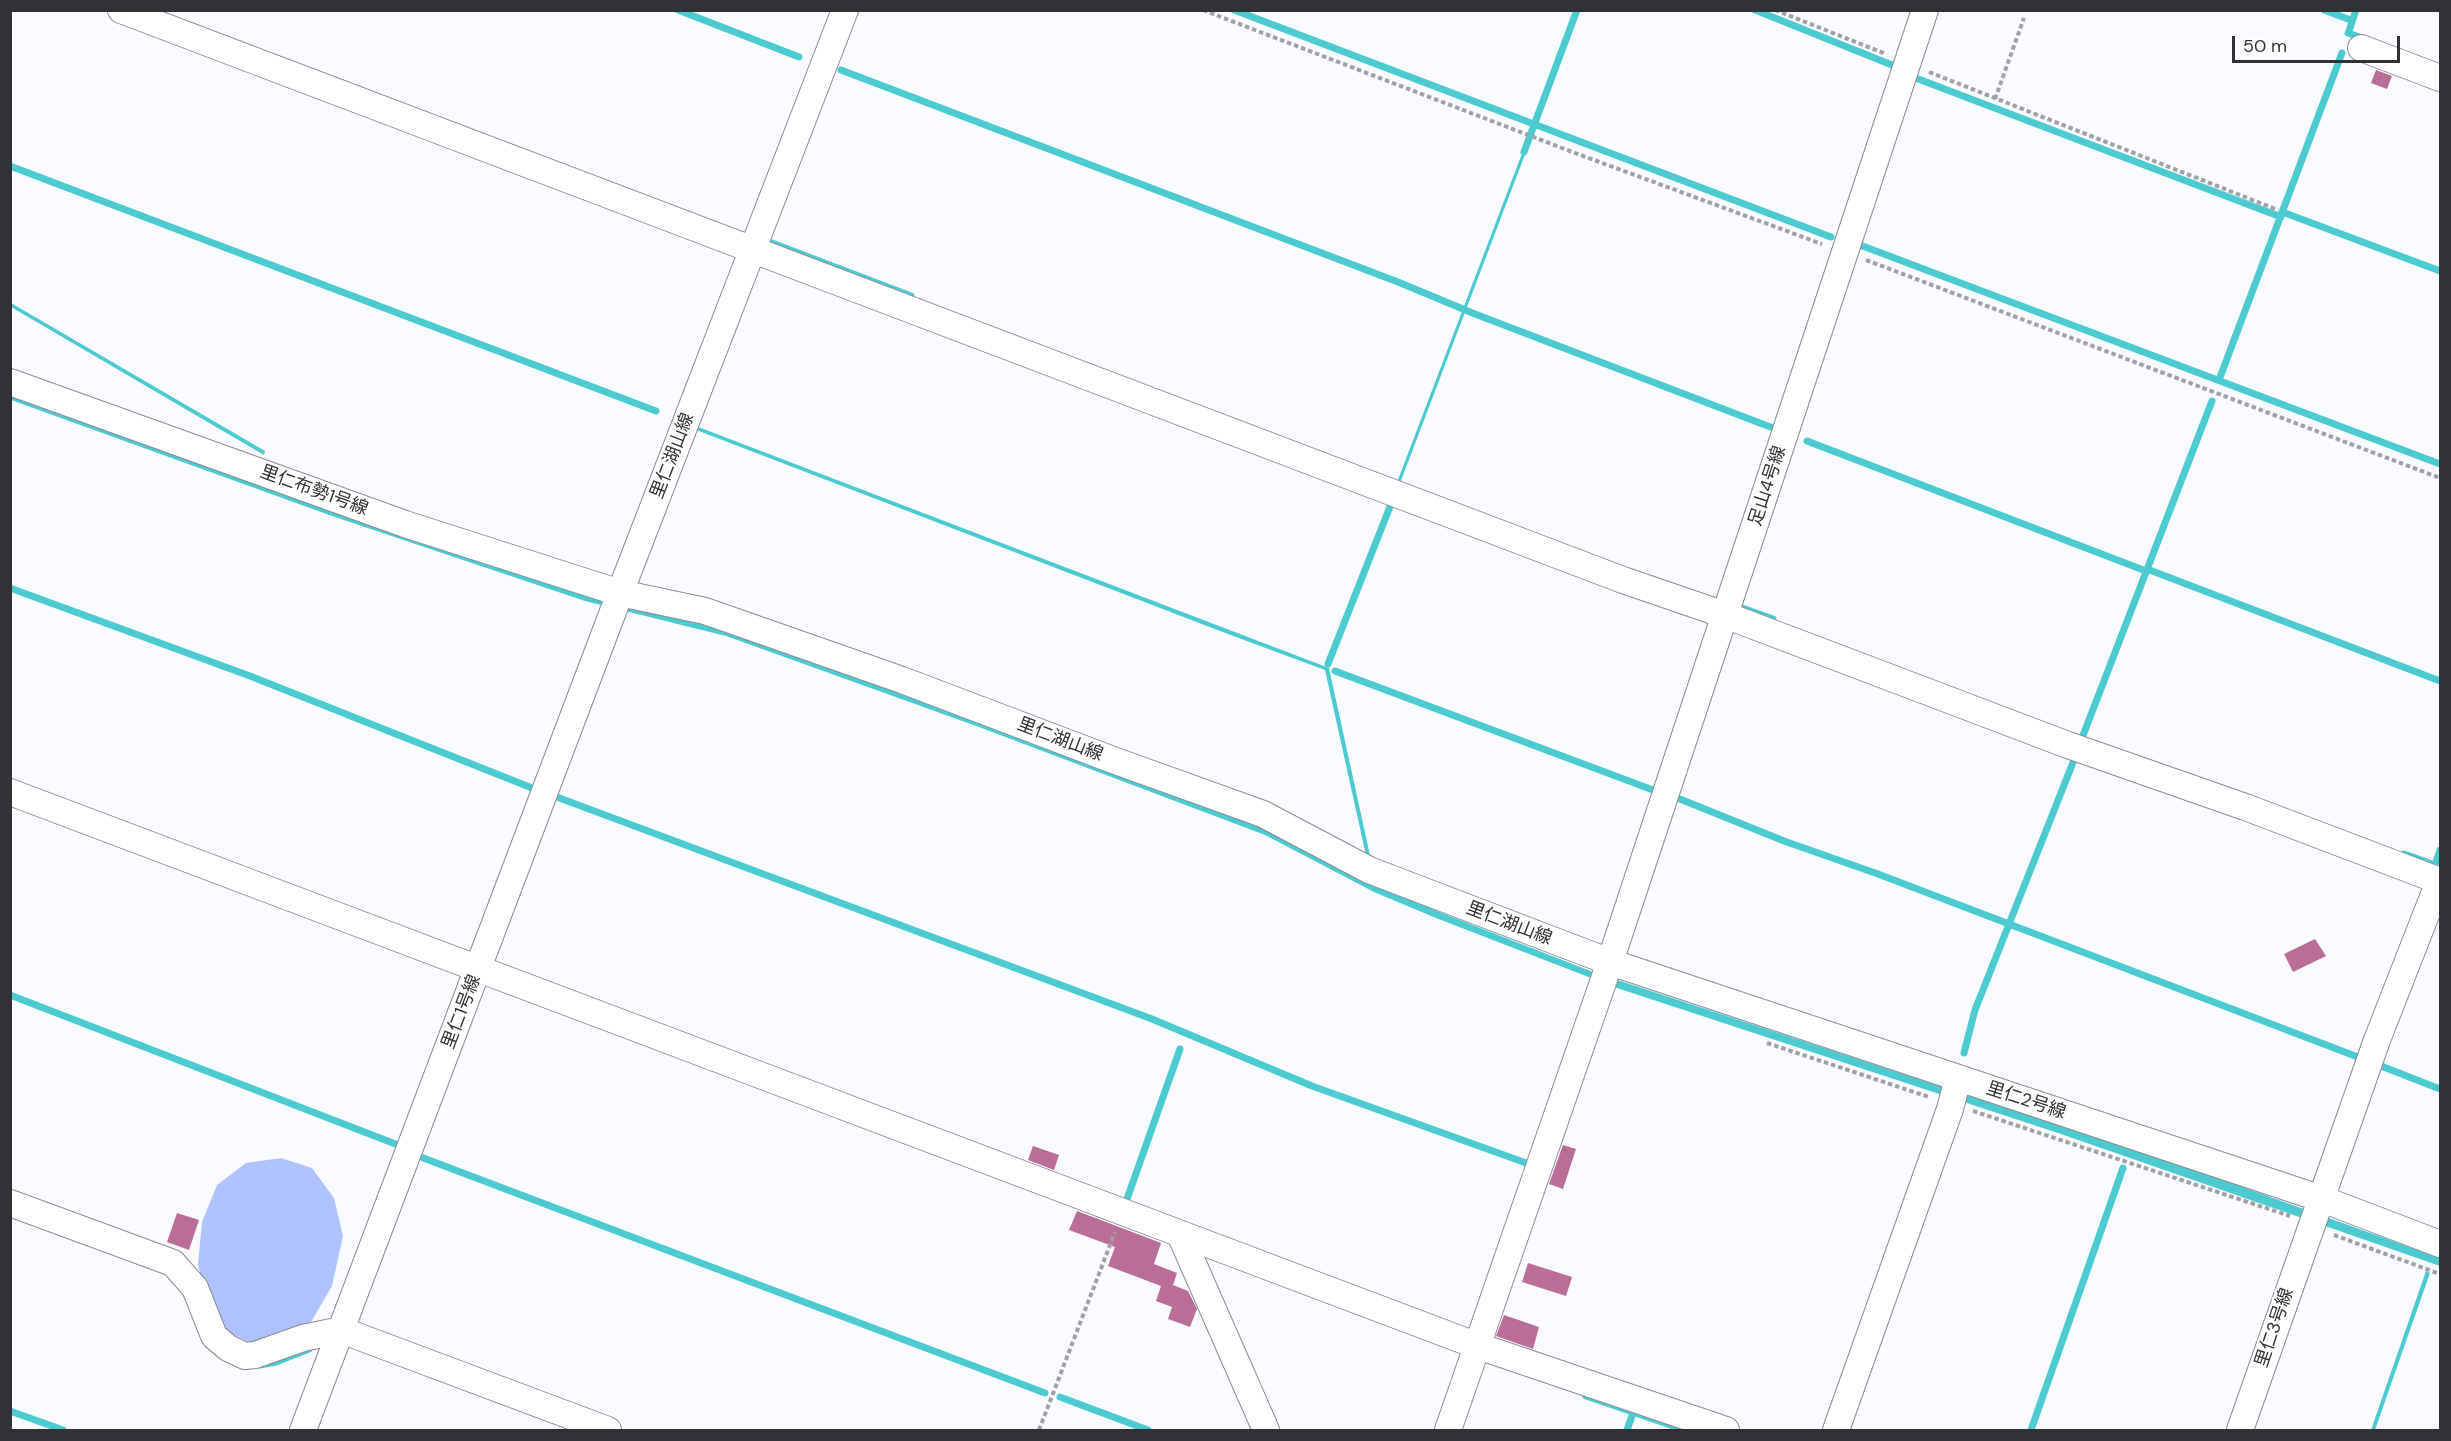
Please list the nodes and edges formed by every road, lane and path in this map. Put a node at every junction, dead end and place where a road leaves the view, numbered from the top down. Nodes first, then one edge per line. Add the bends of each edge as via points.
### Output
1 (121, 10) edge
2 (845, 10) edge
3 (1775, 10) edge
4 (1925, 10) edge
5 (2024, 18) dead end
6 (2361, 48) dead end
7 (1908, 63) junction
8 (2440, 78) edge
9 (1995, 99) junction
10 (2278, 210) dead end
11 (753, 249) junction
12 (10, 382) edge
13 (620, 593) junction
14 (1725, 615) junction
15 (10, 792) edge
16 (2440, 880) edge
17 (1610, 962) junction
18 (478, 970) junction
19 (1767, 1043) dead end
20 (1958, 1078) junction
21 (1951, 1104) junction
22 (2322, 1199) junction
23 (10, 1203) edge
24 (1123, 1213) junction
25 (2311, 1225) junction
26 (1180, 1234) junction
27 (2440, 1244) edge
28 (2440, 1274) edge
29 (341, 1330) junction
30 (1478, 1346) junction
31 (303, 1431) edge
32 (608, 1431) edge
33 (1039, 1431) edge
34 (1266, 1431) edge
35 (1448, 1431) edge
36 (1726, 1431) edge
37 (1836, 1431) edge
38 (2240, 1431) edge

1 - 11 street
2 - 11 street, 里仁湖山線
3 - 7 path
4 - 7 street, 足山4号線
5 - 9 path
6 - 8 street
7 - 9 path
7 - 14 street, 足山4号線
9 - 10 path
11 - 13 street, 里仁湖山線
11 - 14 street via 1623,580
12 - 13 street, 里仁布勢1号線 via 405,524
13 - 17 street, 里仁湖山線 via 705,611 1263,814 1369,870
13 - 18 street, 里仁1号線
14 - 16 street
14 - 17 street, 足山4号線
15 - 18 street
16 - 22 street, 里仁3号線 via 2377,1040
17 - 20 street, 里仁2号線
17 - 30 street
18 - 24 street
18 - 29 street, 里仁1号線
19 - 21 path
20 - 21 street
20 - 22 street, 里仁2号線
21 - 25 path
21 - 37 street
22 - 25 street, 里仁3号線
22 - 27 street, 里仁2号線
23 - 29 street via 173,1263 195,1288 214,1336 245,1356
24 - 26 street
24 - 33 path
25 - 28 path
25 - 38 street, 里仁3号線
26 - 30 street
26 - 34 street
29 - 31 street, 里仁1号線
29 - 32 street
30 - 35 street
30 - 36 street

